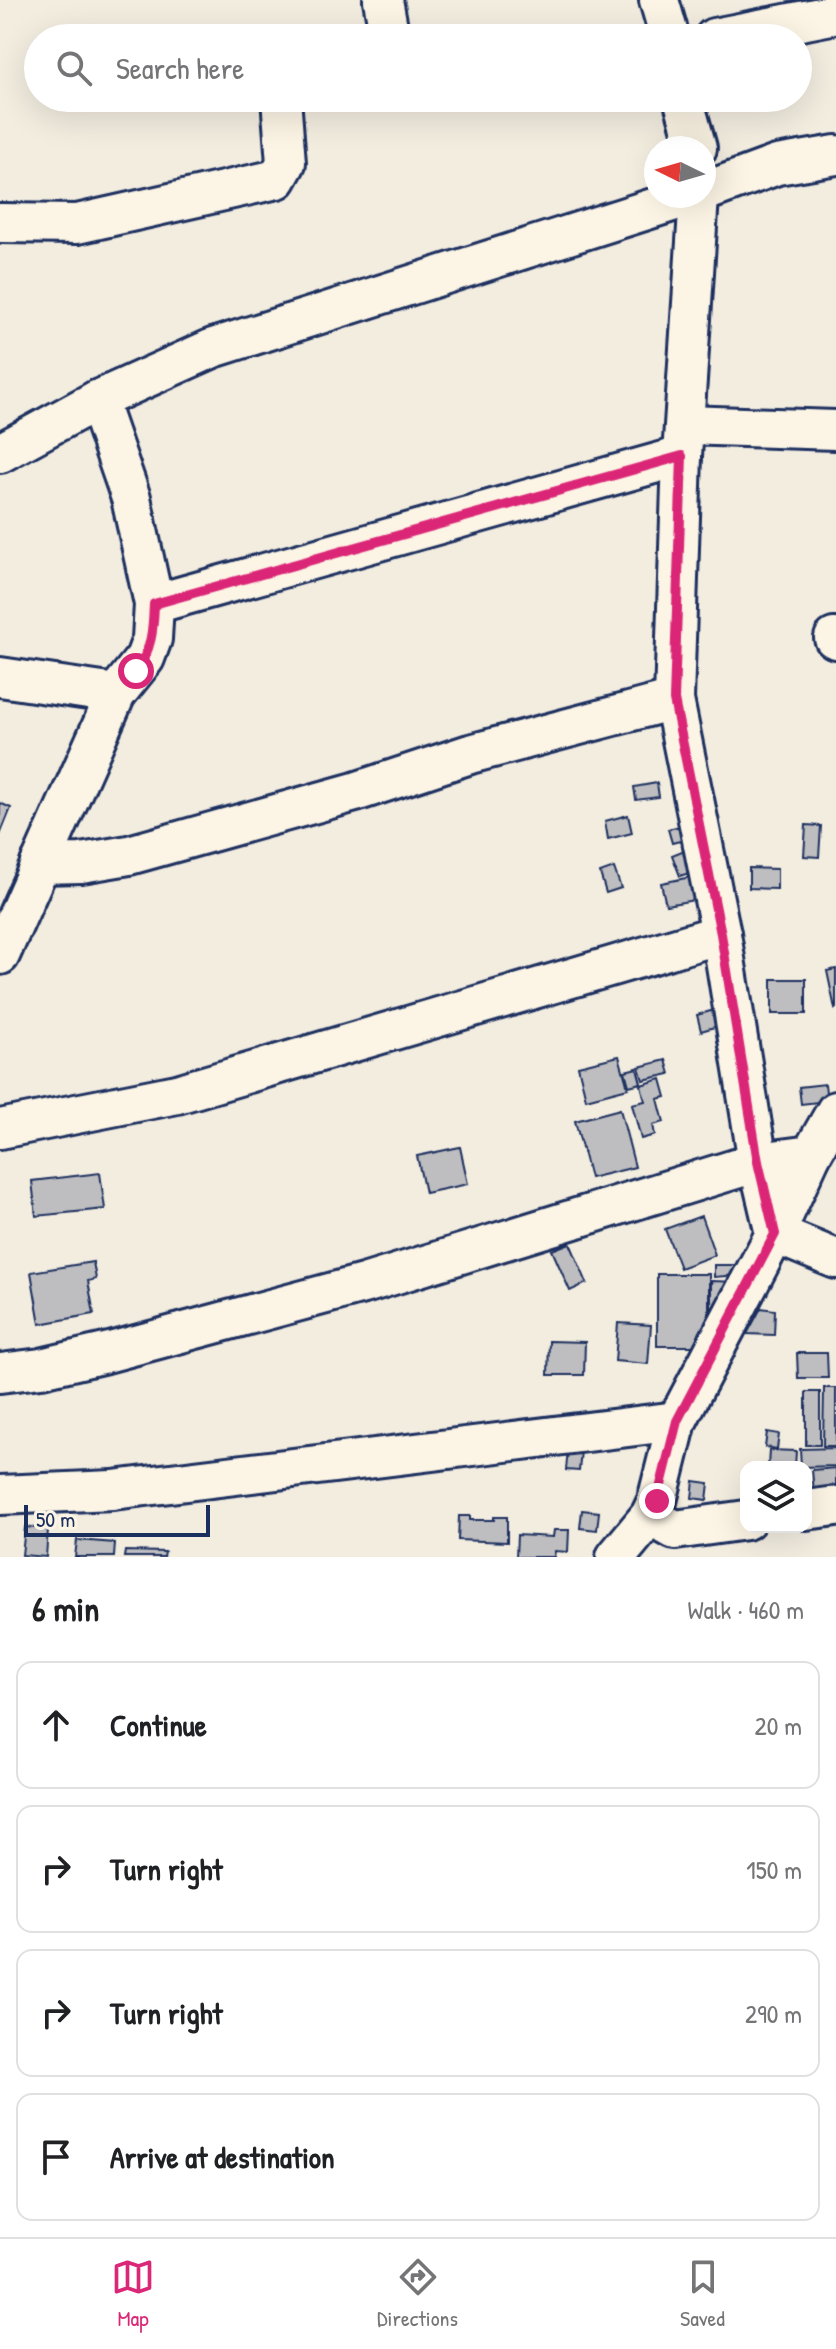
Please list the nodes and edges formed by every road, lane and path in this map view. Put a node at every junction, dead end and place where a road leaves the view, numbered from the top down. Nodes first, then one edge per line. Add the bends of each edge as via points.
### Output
1 (383, 0) edge
2 (659, 0) edge
3 (836, 14) edge
4 (387, 24) edge
5 (666, 24) edge
6 (785, 24) edge
7 (282, 112) edge
8 (687, 112) edge
9 (694, 136) edge
10 (836, 155) edge
11 (716, 188) edge
12 (653, 208) edge
13 (698, 208) edge
14 (0, 223) edge
15 (97, 400) junction
16 (836, 430) edge
17 (683, 440) junction
18 (0, 453) edge
19 (154, 604) junction
20 (0, 677) edge
21 (116, 694) junction
22 (674, 700) junction
23 (40, 864) junction
24 (721, 934) junction
25 (0, 955) edge
26 (834, 1119) edge
27 (0, 1129) edge
28 (811, 1155) junction
29 (758, 1162) junction
30 (775, 1234) junction
31 (836, 1259) edge
32 (0, 1373) edge
33 (677, 1421) junction
34 (0, 1495) edge
35 (836, 1506) edge
36 (812, 1509) edge
37 (740, 1521) edge
38 (668, 1534) edge
39 (616, 1557) edge

1 - 4 street
2 - 5 street
3 - 6 street
7 - 14 street via 286,163 277,179 77,224
8 - 9 street
10 - 11 street via 777,165
12 - 15 street via 213,348
13 - 17 street
15 - 18 street
15 - 19 street via 131,498
16 - 17 street
17 - 19 street
17 - 22 street
19 - 21 street via 145,658
20 - 21 street
21 - 23 street
22 - 23 street via 129,855
22 - 24 street
23 - 25 street
24 - 27 street via 177,1094
24 - 29 street
26 - 28 street
28 - 29 street
28 - 30 street
29 - 30 street
29 - 32 street via 367,1283 110,1352
30 - 31 street
30 - 33 street
33 - 34 street via 144,1487
33 - 38 street via 657,1501
35 - 36 street
37 - 38 street
38 - 39 street

